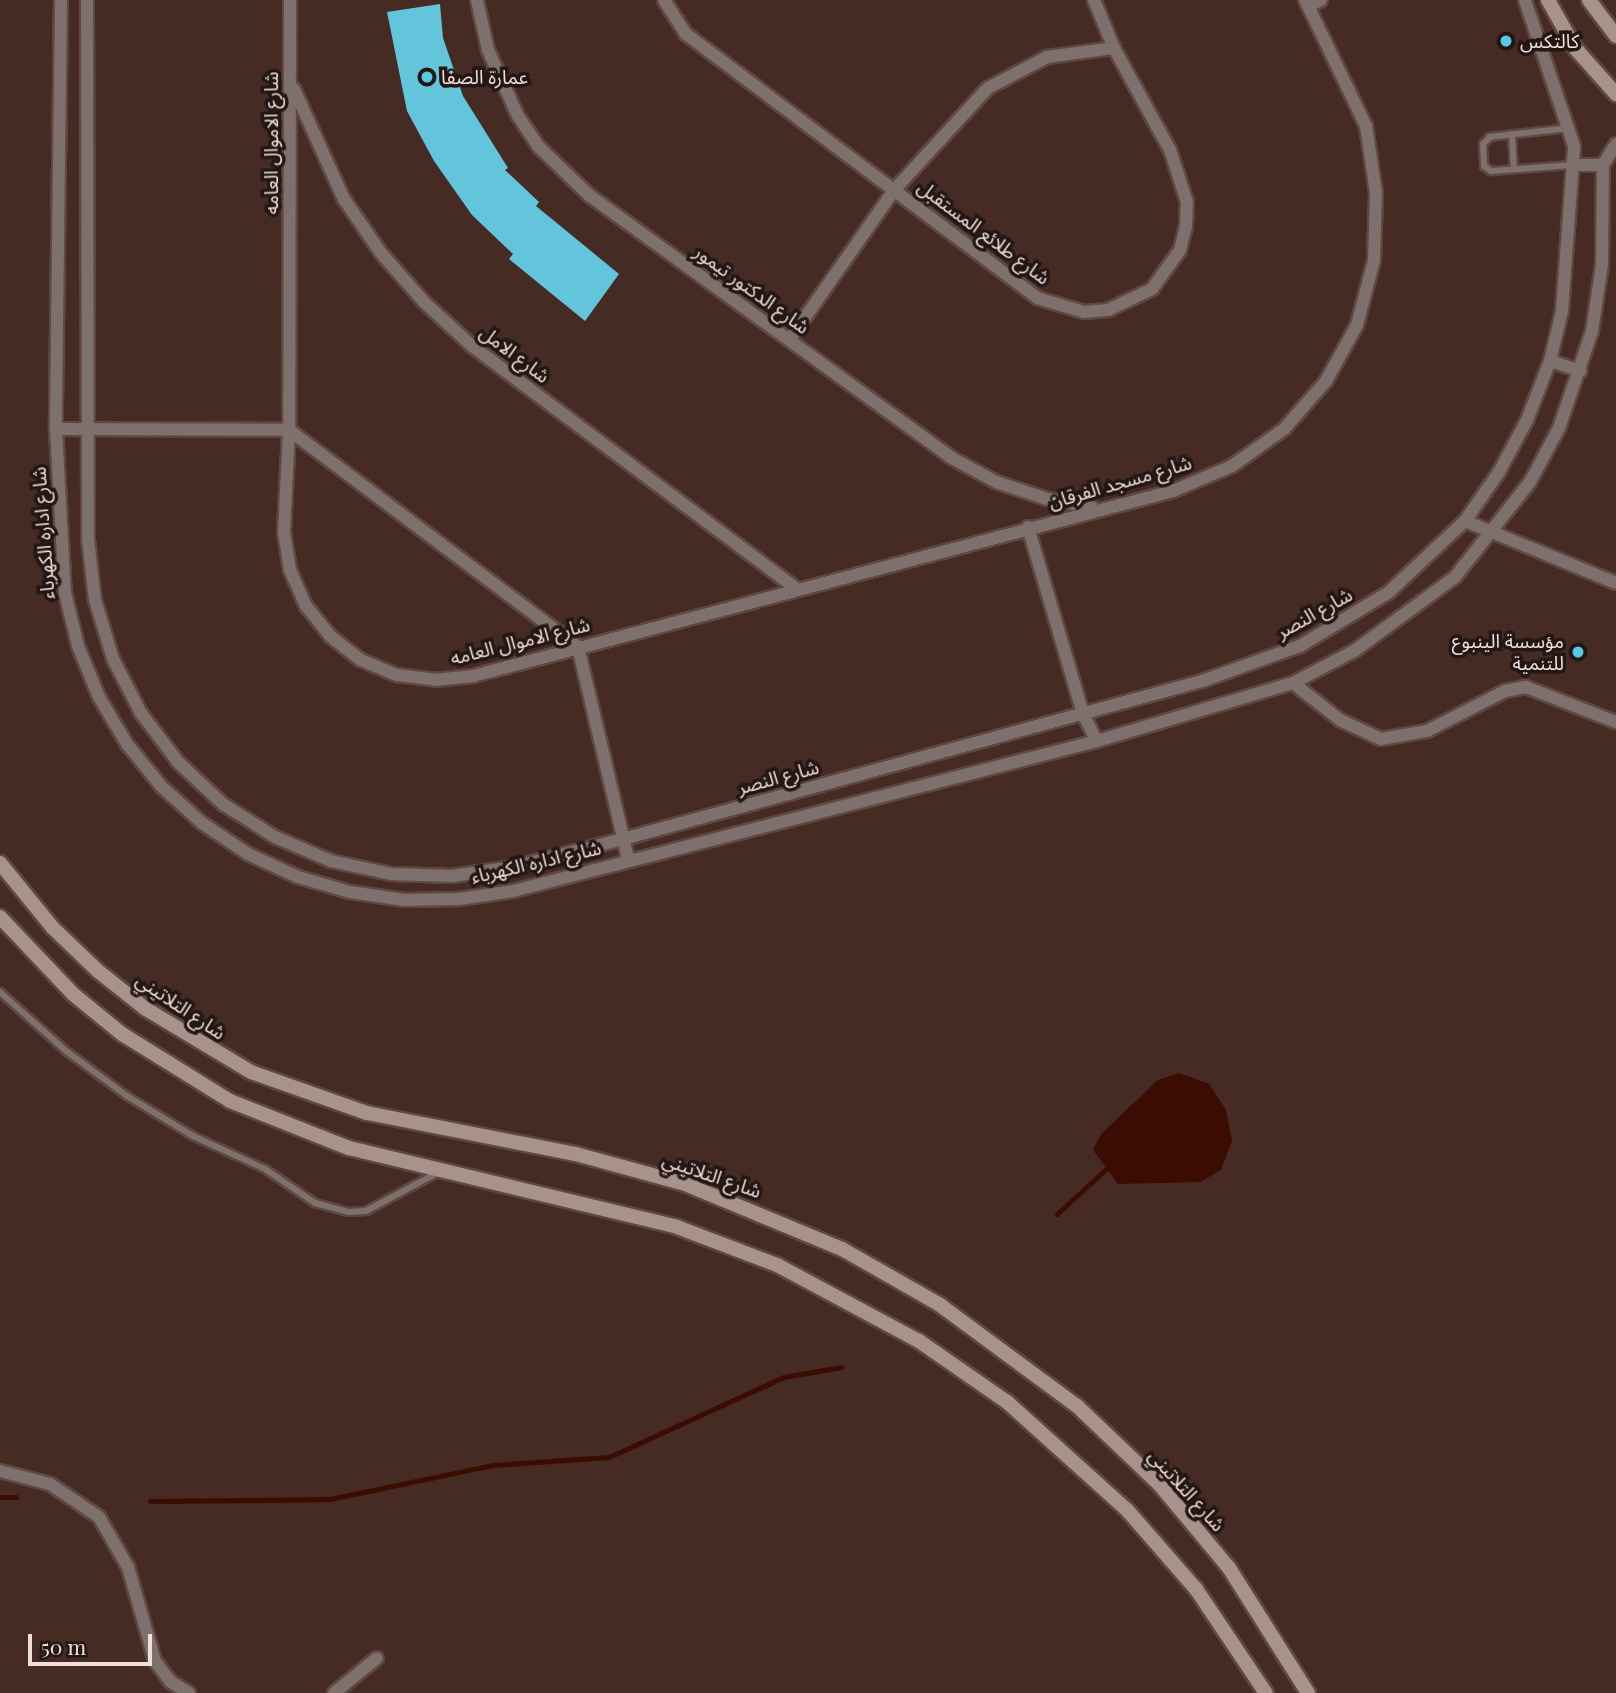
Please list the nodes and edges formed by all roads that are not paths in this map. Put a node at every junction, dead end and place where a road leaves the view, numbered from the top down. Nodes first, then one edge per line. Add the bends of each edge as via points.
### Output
1 (61, 0) edge
2 (87, 0) edge
3 (290, 0) edge
4 (477, 0) edge
5 (664, 0) edge
6 (1094, 0) edge
7 (1321, 0) edge
8 (1525, 0) edge
9 (1548, 0) edge
10 (1589, 0) edge
11 (1306, 3) edge
12 (1616, 36) edge
13 (1114, 48) junction
14 (291, 80) junction
15 (1616, 94) edge
16 (1571, 128) junction
17 (1513, 134) junction
18 (1616, 144) edge
19 (1575, 165) junction
20 (1602, 165) junction
21 (1514, 169) junction
22 (895, 189) junction
23 (790, 339) junction
24 (1550, 361) junction
25 (1580, 371) junction
26 (56, 429) junction
27 (87, 429) junction
28 (289, 430) junction
29 (1099, 508) junction
30 (1465, 521) junction
31 (1028, 527) junction
32 (1494, 532) junction
33 (1616, 583) edge
34 (796, 588) junction
35 (578, 647) junction
36 (1293, 683) junction
37 (1083, 714) junction
38 (1616, 722) edge
39 (1097, 741) junction
40 (622, 839) junction
41 (628, 859) junction
42 (0, 863) edge
43 (0, 916) edge
44 (0, 992) edge
45 (444, 1170) junction
46 (0, 1471) edge
47 (377, 1658) dead end
48 (189, 1693) edge
49 (334, 1693) edge
50 (1266, 1693) edge
51 (1308, 1693) edge

1 - 26 street, شارع اداره الكهرباء
2 - 27 street, شارع اداره الكهرباء
3 - 14 street, شارع الاموال العامه
4 - 23 street, شارع الدكتور تيمور via 501,84 538,146 562,172
5 - 22 street, شارع طلائع المستقبل via 686,34
6 - 13 street, شارع طلائع المستقبل
7 - 11 street
8 - 16 street, شارع النصر
9 - 15 main road via 1575,48
10 - 12 main road
11 - 29 street, شارع مسجد الفرقان via 1366,127 1376,193 1374,260 1357,325 1326,381 1293,419 1232,466 1173,491
13 - 22 street via 1047,57 988,88
13 - 22 street, شارع طلائع المستقبل via 1159,126 1186,201 1180,250 1152,289 1108,310 1060,308 1037,298
14 - 28 street, شارع الاموال العامه
14 - 34 street, شارع الامل via 314,141 344,199 381,253 424,302 472,346
16 - 17 lane
16 - 19 street, شارع النصر
17 - 21 lane
17 - 21 lane via 1485,140 1484,166 1491,171
18 - 20 street
19 - 20 street
19 - 21 lane
19 - 24 street, شارع النصر via 1567,283
20 - 25 street via 1602,265 1592,331
22 - 23 street
23 - 29 street, شارع الدكتور تيمور via 950,457 996,482 1047,499
24 - 25 street
24 - 30 street, شارع النصر via 1521,431
25 - 32 street via 1559,428 1530,482
26 - 27 street
26 - 41 street, شارع اداره الكهرباء via 65,593 78,646 99,697 127,744 162,787 202,823 248,854 298,877 350,892 404,900 459,899 513,891
27 - 28 street
27 - 40 street, شارع اداره الكهرباء via 88,539 95,600 113,659 148,723 178,762 223,804 275,837 320,856 391,873 452,876 513,867
28 - 35 street
28 - 35 street, شارع الاموال العامه via 284,532 290,570 306,606 330,636 361,660 397,674 435,680 473,676
29 - 31 street, شارع مسجد الفرقان
30 - 32 street
30 - 37 street, شارع النصر via 1389,592 1300,646 1252,666
31 - 34 street, شارع الاموال العامه
31 - 37 street
32 - 33 street
32 - 36 street via 1455,578 1405,618
34 - 35 street, شارع الاموال العامه
35 - 40 street
36 - 38 street via 1340,720 1381,739 1427,731 1505,691 1525,687
36 - 39 street
37 - 39 street
37 - 40 street, شارع النصر
39 - 41 street
40 - 41 street
42 - 51 main road, شارع التلاتيني via 53,928 98,971 156,1016 251,1072 367,1113 576,1154 685,1184 842,1249 940,1305 1068,1399 1159,1484 1229,1568
43 - 45 main road via 73,994 186,1077 289,1127 349,1148
44 - 45 lane via 65,1051 127,1096 193,1136 265,1169 315,1203 349,1212 366,1211
45 - 50 main road via 625,1212 715,1241 825,1288 919,1341 1007,1402 1127,1510 1196,1589
46 - 48 street via 50,1484 99,1517 128,1567 155,1661 171,1682
47 - 49 street

